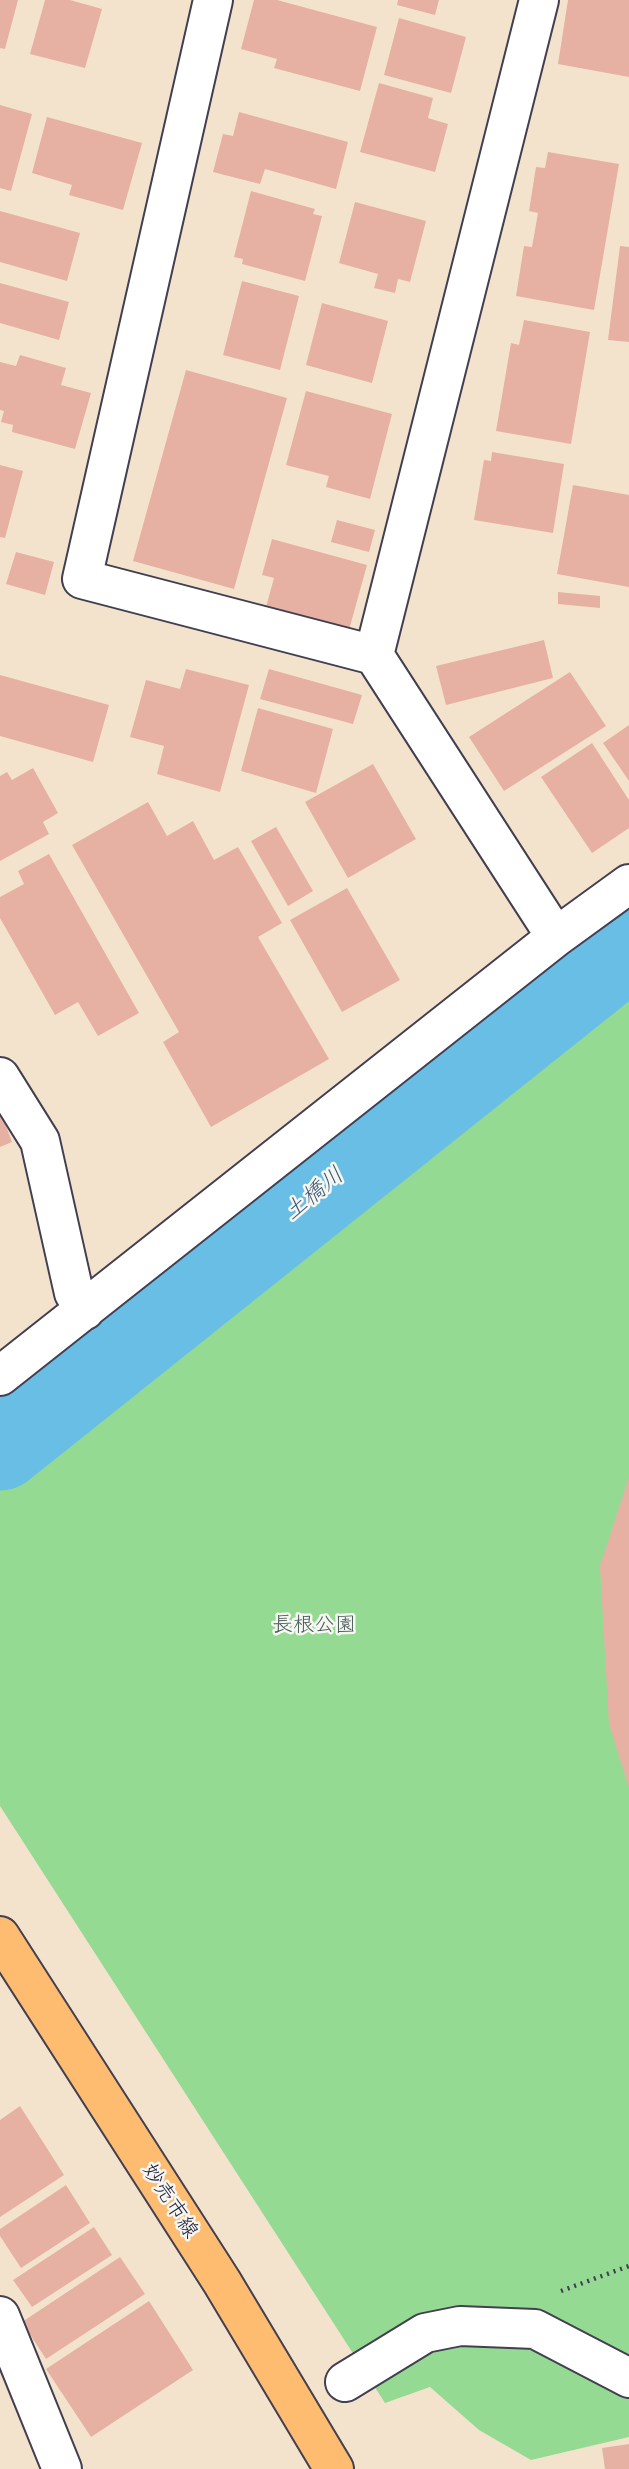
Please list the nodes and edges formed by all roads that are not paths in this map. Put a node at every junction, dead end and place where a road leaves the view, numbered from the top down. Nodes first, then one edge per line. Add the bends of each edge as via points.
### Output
1 (213, 0) edge
2 (539, 0) edge
3 (373, 655) junction
4 (629, 884) edge
5 (556, 937) junction
6 (0, 1077) edge
7 (85, 1310) junction
8 (0, 1376) edge
9 (3, 1948) edge
10 (0, 2316) edge
11 (629, 2378) edge
12 (345, 2382) dead end
13 (62, 2469) edge
14 (334, 2469) edge

1 - 3 street via 82,579
2 - 3 street
3 - 5 street
4 - 5 street
5 - 7 street
6 - 7 street via 40,1141 74,1293
7 - 8 street
9 - 14 main road, 妙売市線 via 222,2282
10 - 13 street
11 - 12 street via 535,2329 460,2326 425,2333

